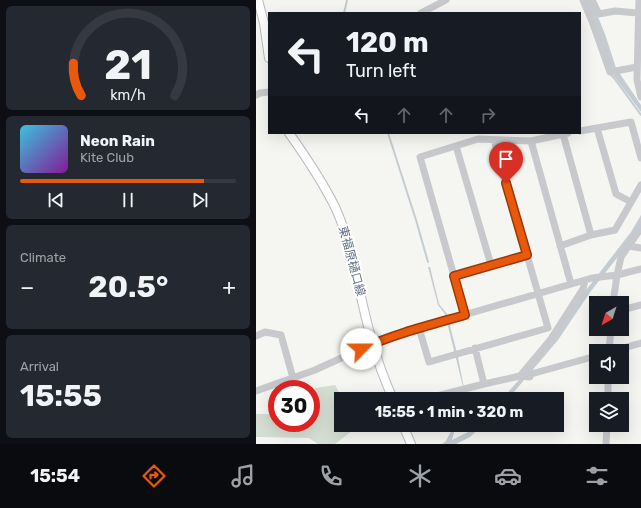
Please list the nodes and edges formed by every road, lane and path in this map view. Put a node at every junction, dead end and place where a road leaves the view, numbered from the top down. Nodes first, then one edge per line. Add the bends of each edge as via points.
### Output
1 (258, 0) edge
2 (446, 0) edge
3 (583, 0) edge
4 (592, 0) edge
5 (639, 0) edge
6 (639, 11) edge
7 (423, 12) edge
8 (639, 45) edge
9 (268, 51) edge
10 (637, 67) junction
11 (268, 92) edge
12 (256, 95) edge
13 (641, 97) edge
14 (597, 128) junction
15 (581, 131) edge
16 (290, 134) edge
17 (566, 134) edge
18 (494, 140) junction
19 (531, 141) junction
20 (456, 146) junction
21 (641, 157) edge
22 (641, 185) edge
23 (631, 202) junction
24 (641, 228) edge
25 (591, 235) junction
26 (560, 246) junction
27 (628, 246) junction
28 (641, 248) edge
29 (527, 255) junction
30 (491, 265) junction
31 (641, 269) edge
32 (617, 275) junction
33 (454, 276) junction
34 (585, 280) junction
35 (571, 284) junction
36 (539, 294) junction
37 (614, 296) edge
38 (641, 305) edge
39 (629, 308) edge
40 (465, 315) junction
41 (419, 328) junction
42 (256, 336) edge
43 (641, 343) edge
44 (372, 344) junction
45 (629, 346) edge
46 (474, 348) junction
47 (589, 358) edge
48 (524, 376) junction
49 (293, 378) junction
50 (484, 384) junction
51 (256, 391) edge
52 (389, 392) edge
53 (452, 392) edge
54 (406, 432) edge
55 (607, 432) edge
56 (411, 444) edge
57 (606, 444) edge

1 - 9 main road
2 - 7 street
3 - 10 street via 610,72
4 - 6 street via 599,14
5 - 6 street
6 - 8 street
8 - 10 street
10 - 13 street
11 - 12 street
14 - 15 street
14 - 21 street via 630,122
14 - 23 street via 616,194
16 - 44 main road, 東福原樋口線 via 310,163 336,209 352,253
17 - 19 street
17 - 25 street
18 - 19 street
18 - 20 street via 478,139
18 - 29 street
19 - 26 street
20 - 30 street
20 - 33 street via 420,157
22 - 23 street
23 - 25 street via 614,230
24 - 27 street
25 - 26 street
26 - 35 street
27 - 28 street
27 - 32 street via 621,257
29 - 30 street
29 - 36 street
30 - 33 street
31 - 32 street
32 - 34 street
32 - 37 street
33 - 40 street
34 - 35 street
34 - 48 street via 583,289
35 - 36 street
36 - 40 street
36 - 46 street via 548,328
38 - 39 street
40 - 41 street
41 - 44 street
41 - 46 street via 429,362
42 - 49 street via 265,332 281,335
43 - 45 street
44 - 49 street
44 - 52 main road, 東福原樋口線
46 - 50 street
47 - 48 street
48 - 50 street
49 - 51 street
50 - 53 street
54 - 56 main road
55 - 57 street

